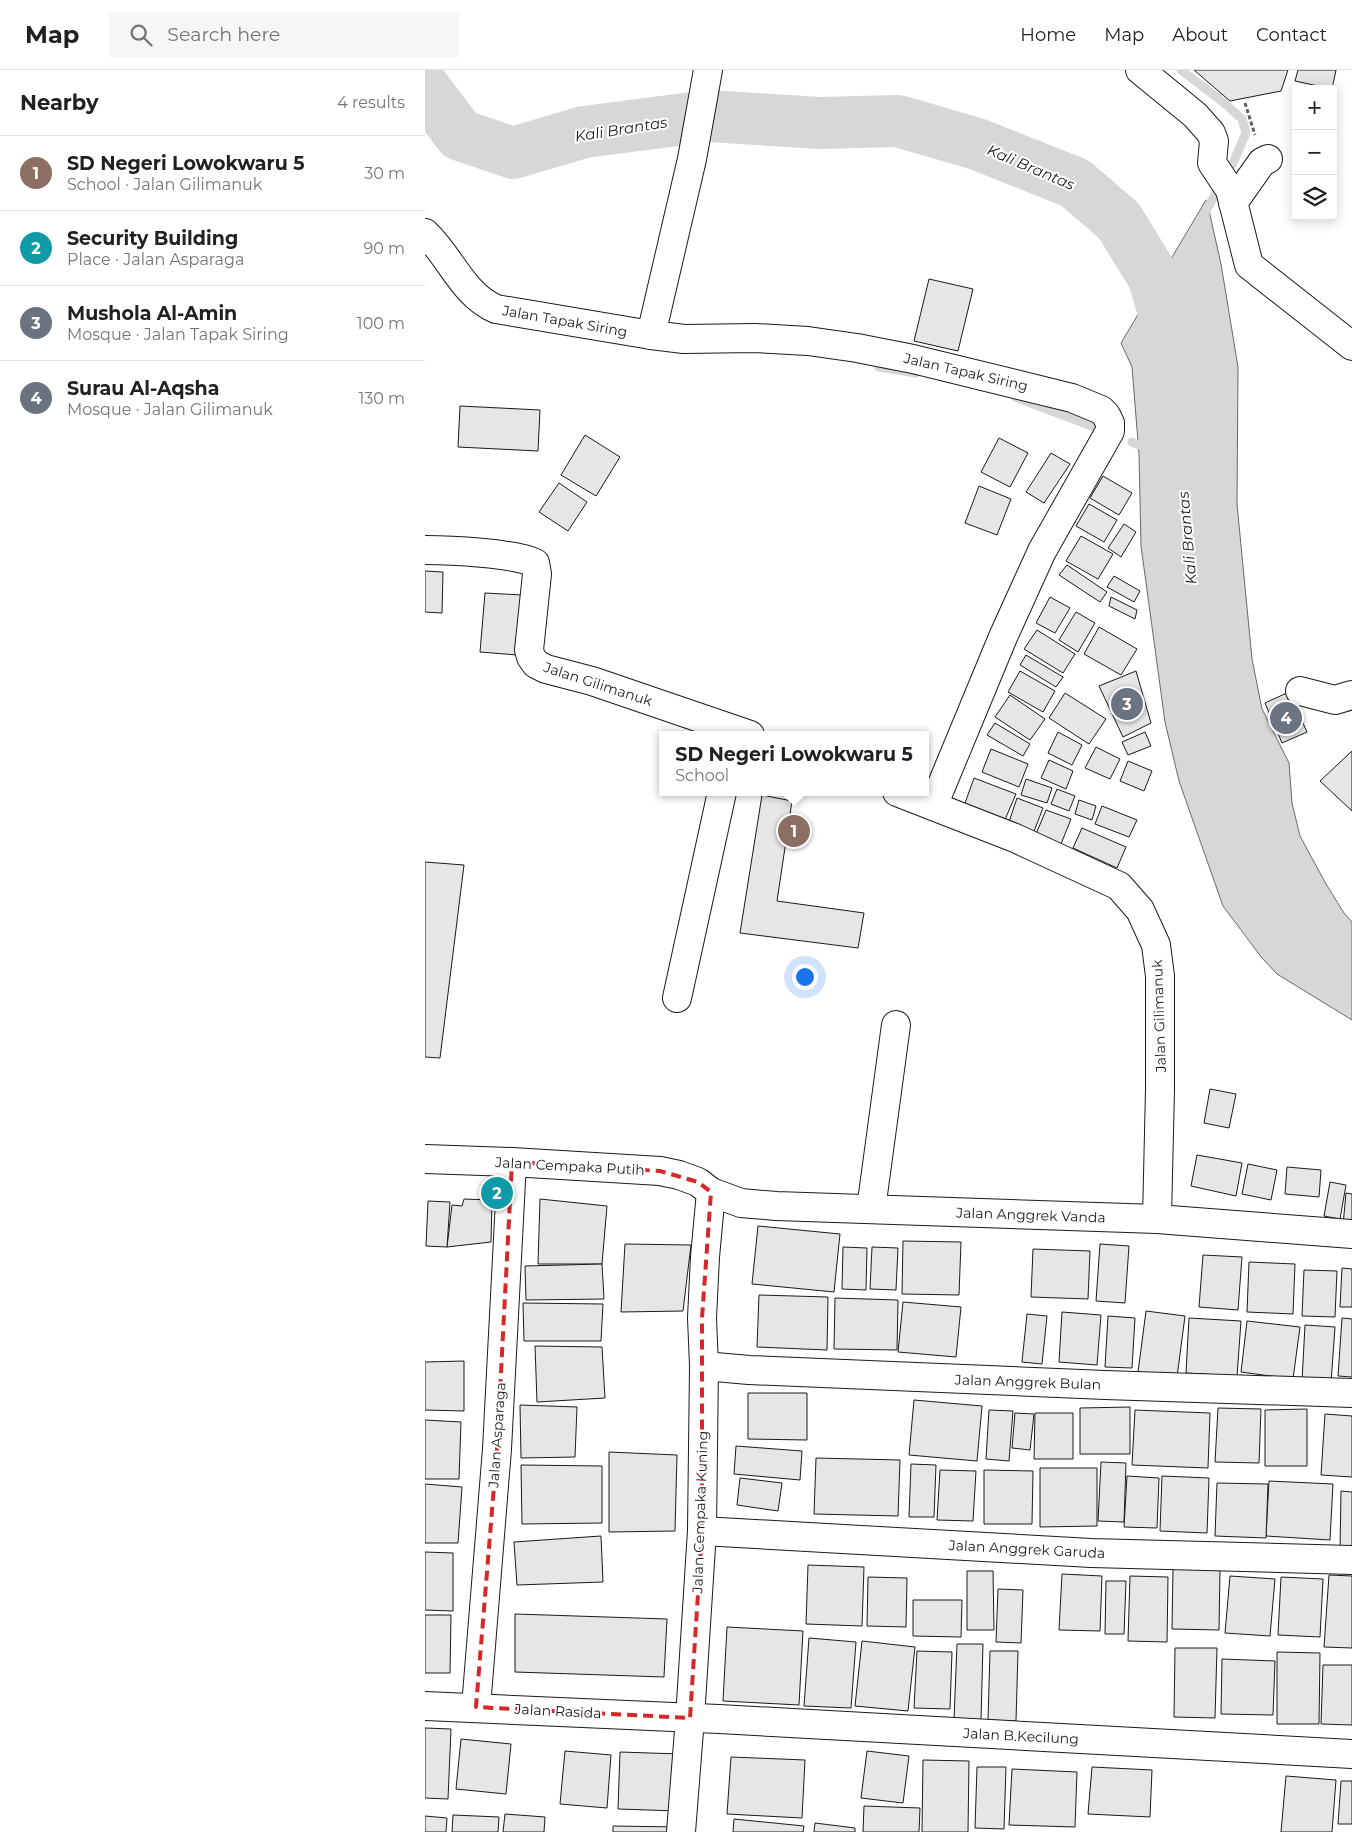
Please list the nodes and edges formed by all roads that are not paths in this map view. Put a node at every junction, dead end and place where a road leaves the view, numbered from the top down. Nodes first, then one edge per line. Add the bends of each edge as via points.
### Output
1 (708, 70) edge
2 (1141, 70) edge
3 (1268, 160) dead end
4 (1231, 196) junction
5 (425, 233) edge
6 (651, 335) junction
7 (1352, 346) edge
8 (425, 550) edge
9 (1301, 691) dead end
10 (1352, 695) edge
11 (734, 731) edge
12 (721, 796) edge
13 (907, 796) edge
14 (933, 806) junction
15 (677, 998) dead end
16 (896, 1025) dead end
17 (425, 1159) edge
18 (512, 1162) junction
19 (711, 1192) junction
20 (871, 1209) junction
21 (1157, 1219) junction
22 (1352, 1234) edge
23 (704, 1366) junction
24 (1352, 1393) edge
25 (702, 1531) junction
26 (1352, 1560) edge
27 (425, 1706) edge
28 (476, 1707) junction
29 (690, 1718) junction
30 (1352, 1754) edge
31 (681, 1832) edge

1 - 6 street via 692,159
2 - 4 street via 1195,115 1211,133 1214,141 1212,163
3 - 4 street via 1262,162
4 - 7 street via 1249,265
5 - 6 street, Jalan Tapak Siring via 462,282 487,305
6 - 14 street, Jalan Tapak Siring via 685,339 799,340 857,348 1072,398 1107,415 1110,431 1042,551
8 - 11 street, Jalan Gilimanuk via 511,557 535,563 537,574 529,650 536,664
9 - 10 street via 1335,700
12 - 15 street
13 - 14 street, Jalan Gilimanuk
14 - 21 street, Jalan Gilimanuk via 1015,838 1119,886 1140,910 1156,945 1160,976
16 - 20 street
17 - 18 street, Jalan Cempaka Putih
18 - 19 street, Jalan Cempaka Putih via 660,1172 698,1182
18 - 28 street, Jalan Asparaga via 497,1449
19 - 20 street, Jalan Anggrek Vanda via 741,1203
19 - 23 street, Jalan Cempaka Kuning via 703,1283
20 - 21 street, Jalan Anggrek Vanda
21 - 22 street, Jalan Anggrek Vanda
23 - 24 street, Jalan Anggrek Bulan
23 - 25 street, Jalan Cempaka Kuning
25 - 26 street, Jalan Anggrek Garuda via 1091,1553
25 - 29 street, Jalan Cempaka Kuning
27 - 28 street, Jalan Rasida
28 - 29 street, Jalan Rasida
29 - 30 street, Jalan B.Kecilung
29 - 31 street, Jalan Cempaka Kuning

